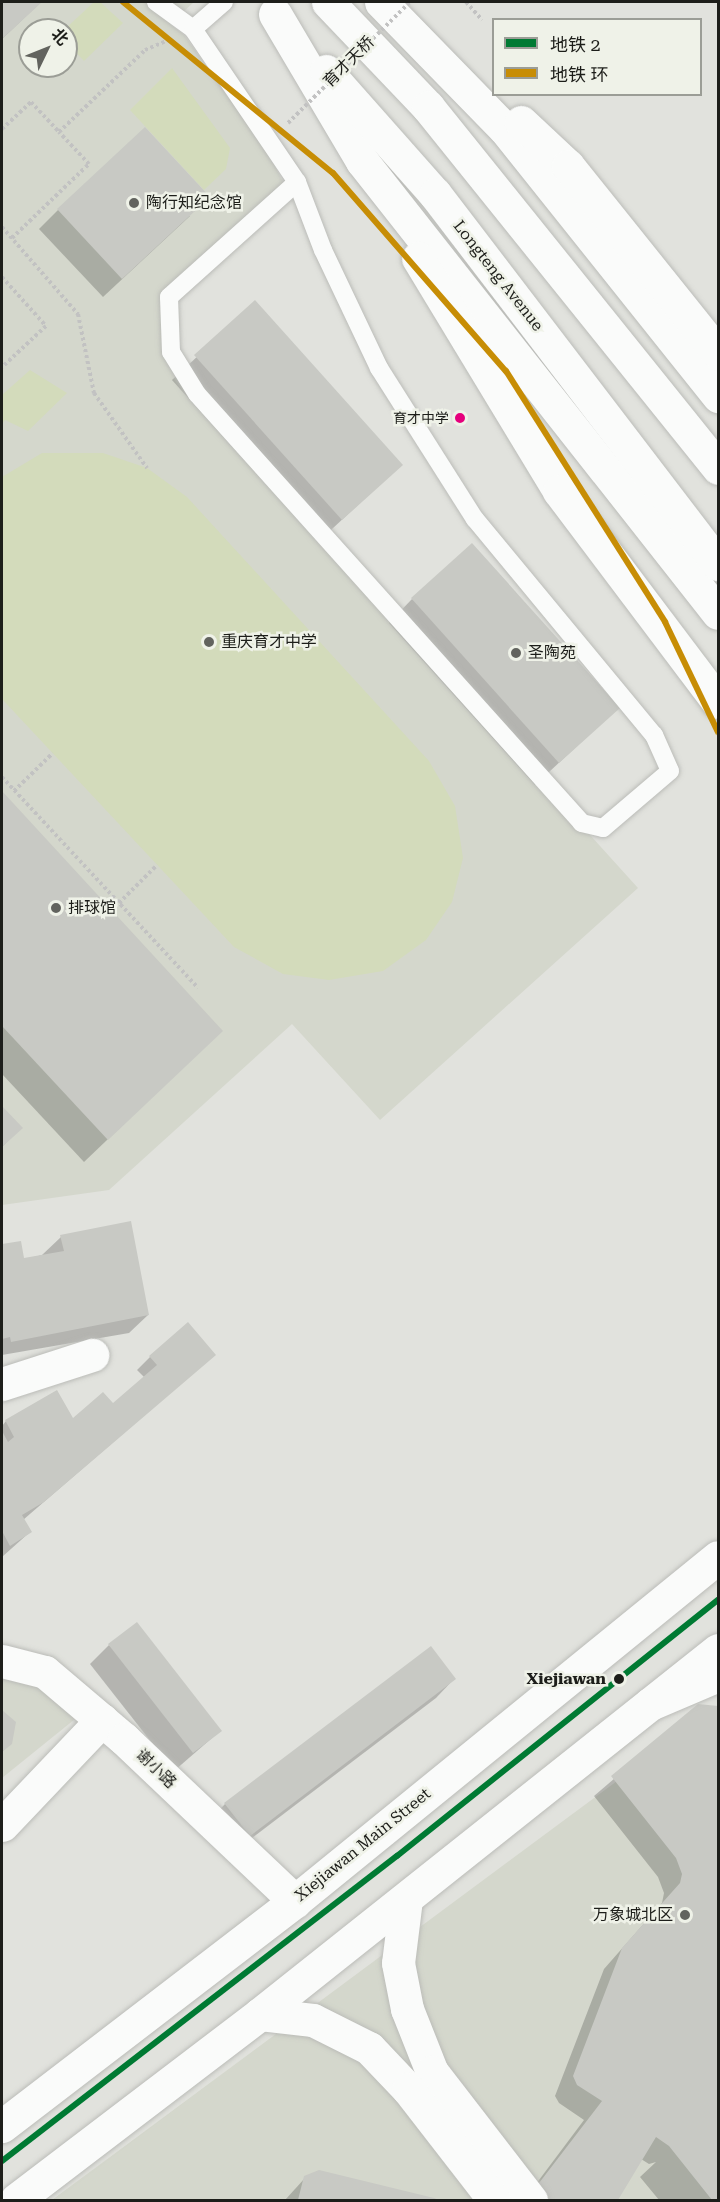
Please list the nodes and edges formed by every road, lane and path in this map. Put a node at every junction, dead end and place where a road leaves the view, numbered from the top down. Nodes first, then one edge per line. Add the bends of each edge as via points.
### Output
1 (156, 2) edge
2 (224, 2) edge
3 (328, 2) edge
4 (380, 2) edge
5 (410, 2) edge
6 (466, 2) edge
7 (268, 8) edge
8 (483, 20) dead end
9 (193, 29) junction
10 (145, 50) dead end
11 (428, 107) junction
12 (288, 123) dead end
13 (2, 129) edge
14 (59, 132) junction
15 (362, 161) junction
16 (297, 182) junction
17 (2, 227) edge
18 (12, 238) junction
19 (2, 277) edge
20 (718, 353) edge
21 (2, 367) edge
22 (718, 396) edge
23 (147, 468) dead end
24 (718, 468) edge
25 (718, 564) edge
26 (718, 613) edge
27 (718, 702) edge
28 (53, 753) dead end
29 (2, 777) edge
30 (14, 791) junction
31 (157, 865) dead end
32 (119, 903) junction
33 (198, 988) dead end
34 (92, 1354) dead end
35 (2, 1384) edge
36 (718, 1557) edge
37 (718, 1650) edge
38 (5, 1656) edge
39 (718, 1675) edge
40 (650, 1704) junction
41 (102, 1720) junction
42 (2, 1825) edge
43 (406, 1899) junction
44 (295, 1901) junction
45 (261, 2014) junction
46 (2, 2126) edge
47 (16, 2200) edge
48 (494, 2200) edge
49 (531, 2200) edge

1 - 9 lane
2 - 9 lane
3 - 11 main road
4 - 11 main road
4 - 20 main road via 568,166
4 - 22 main road via 505,129
5 - 12 path, 育才天桥, bridge
6 - 8 path
7 - 15 main road
7 - 25 main road, Longteng Avenue via 435,194
9 - 16 lane
10 - 14 path
11 - 24 main road
13 - 14 path via 31,102
14 - 18 path via 89,164
15 - 26 main road
15 - 27 main road via 497,395 559,491
16 - 16 lane via 323,250 379,368 475,519 654,735 670,771 603,828 582,823 197,394 171,352 169,297
17 - 18 path
18 - 23 path via 78,314 94,393
19 - 21 path via 46,326
28 - 30 path
29 - 30 path
30 - 32 path
31 - 32 path
32 - 33 path
34 - 35 main road
36 - 44 main road, Xiejiawan Main Street
37 - 40 main road
38 - 41 main road, 谢小路 via 45,1672
39 - 40 main road
40 - 43 main road
41 - 42 main road
41 - 44 main road, 谢小路
43 - 45 main road
43 - 49 main road via 398,1963 407,2009 432,2072
44 - 46 main road, Xiejiawan Main Street
45 - 47 main road
45 - 48 main road via 313,2020 369,2048 408,2089

